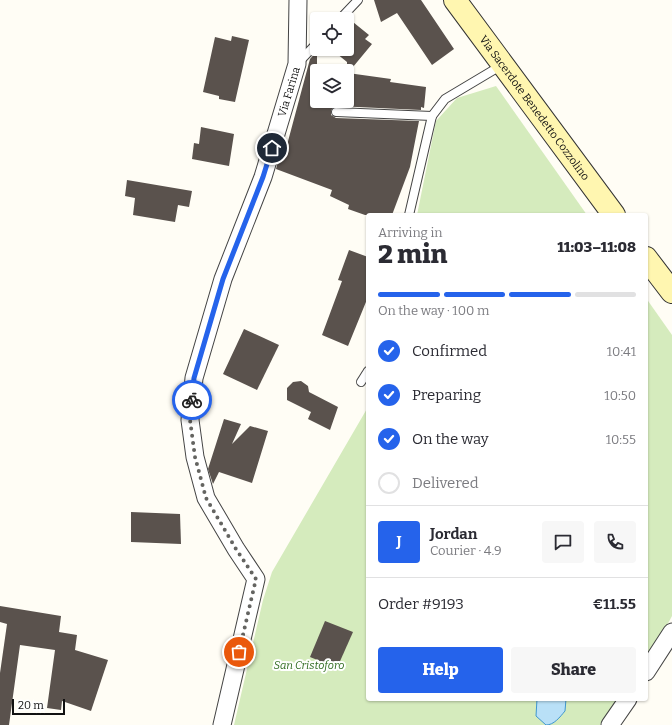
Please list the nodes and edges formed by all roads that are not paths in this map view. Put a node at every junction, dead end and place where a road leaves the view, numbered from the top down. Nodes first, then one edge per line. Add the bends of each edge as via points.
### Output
1 (298, 0) edge
2 (358, 0) edge
3 (455, 0) edge
4 (347, 12) edge
5 (310, 50) edge
6 (297, 64) junction
7 (503, 64) junction
8 (336, 112) dead end
9 (432, 116) junction
10 (409, 213) edge
11 (613, 213) edge
12 (648, 261) edge
13 (672, 292) edge
14 (366, 374) edge
15 (361, 382) dead end
16 (672, 632) edge
17 (648, 669) edge
18 (627, 701) edge
19 (222, 725) edge
20 (610, 725) edge

1 - 6 street, Via Farina
2 - 4 lane
3 - 7 main road, Via Sacerdote Benedetto Cozzolino
5 - 6 lane
6 - 19 street, Via Farina via 263,177 223,279 194,378 190,420 195,457 206,498 256,579
7 - 9 lane via 445,99
7 - 11 main road, Via Sacerdote Benedetto Cozzolino
8 - 9 lane
9 - 10 lane
12 - 13 main road
14 - 15 lane
16 - 17 street
18 - 20 street

